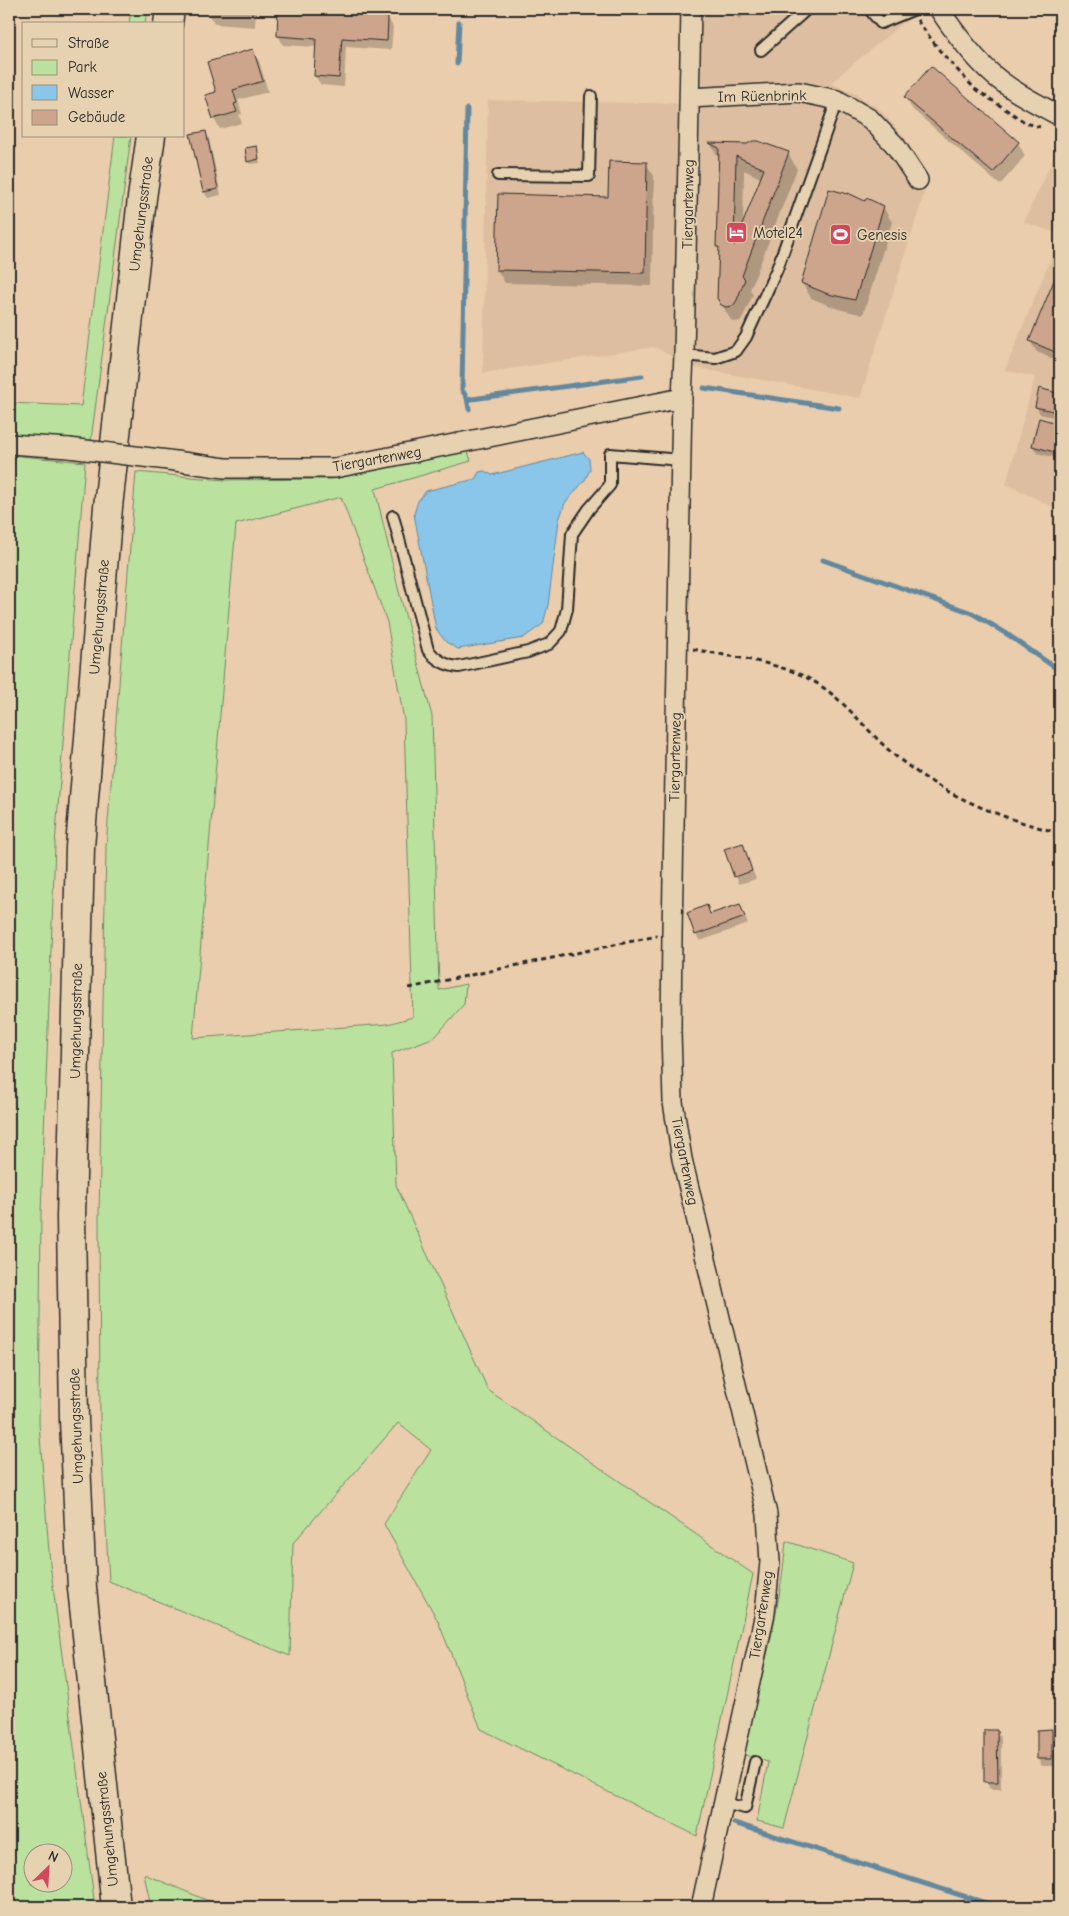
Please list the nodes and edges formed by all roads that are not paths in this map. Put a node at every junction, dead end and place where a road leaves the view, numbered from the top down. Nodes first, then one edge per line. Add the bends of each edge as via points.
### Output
1 (170, 9) edge
2 (691, 9) edge
3 (807, 9) edge
4 (869, 9) edge
5 (915, 9) edge
6 (939, 9) edge
7 (168, 22) edge
8 (760, 50) dead end
9 (591, 96) dead end
10 (690, 98) junction
11 (837, 100) junction
12 (1060, 116) edge
13 (151, 138) edge
14 (498, 175) dead end
15 (918, 180) dead end
16 (684, 355) junction
17 (682, 398) junction
18 (9, 444) edge
19 (680, 460) junction
20 (393, 516) dead end
21 (755, 1762) dead end
22 (723, 1803) junction
23 (116, 1907) edge
24 (701, 1907) edge

1 - 7 main road
2 - 10 street, Tiergartenweg
3 - 8 lane
4 - 5 lane via 881,23
6 - 12 street via 988,71
9 - 14 lane via 589,176
10 - 11 street, Im Rüenbrink via 799,92
10 - 16 street, Tiergartenweg
11 - 15 street, Im Rüenbrink via 870,119 895,145
11 - 16 lane via 777,269 746,337 736,351 715,358
13 - 23 main road, Umgehungsstraße via 108,507 80,847 72,1197 74,1420 82,1588
16 - 17 street, Tiergartenweg
17 - 18 street, Tiergartenweg, bridge via 335,468 225,468 69,448
17 - 19 street, Tiergartenweg
19 - 20 lane via 610,454 610,484 572,534 567,609 561,631 549,644 528,652 459,667 448,666 428,650
19 - 22 street, Tiergartenweg via 672,933 673,1102 682,1159 766,1514 770,1562 765,1613
21 - 22 lane via 745,1808
22 - 24 street, Tiergartenweg

